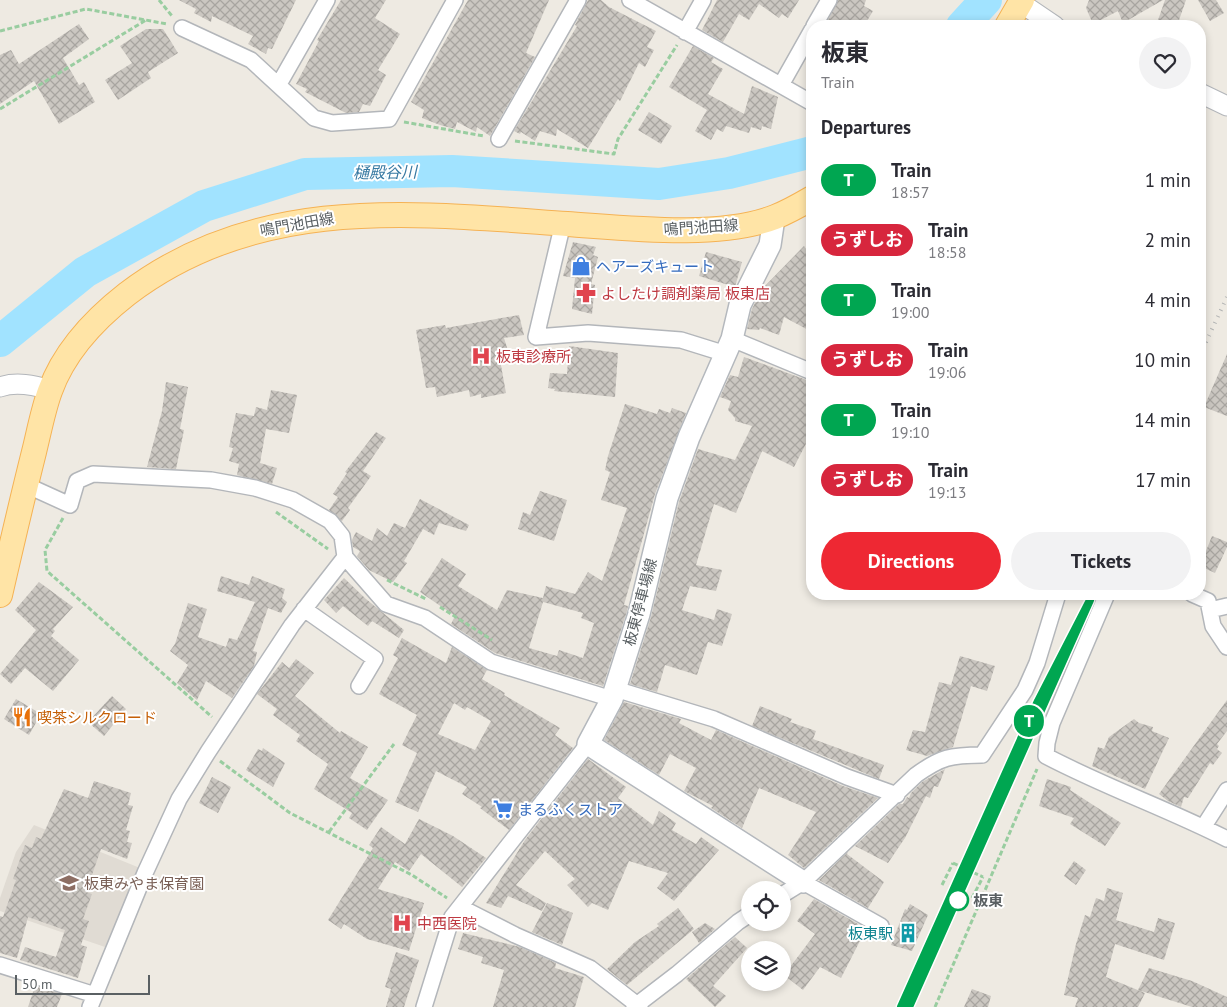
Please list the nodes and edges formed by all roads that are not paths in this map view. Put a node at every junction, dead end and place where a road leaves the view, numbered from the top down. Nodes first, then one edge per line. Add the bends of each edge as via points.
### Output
1 (328, 0) edge
2 (455, 0) edge
3 (578, 0) edge
4 (630, 0) edge
5 (703, 0) edge
6 (829, 0) edge
7 (1024, 1) edge
8 (817, 20) edge
9 (1010, 20) edge
10 (1048, 20) edge
11 (182, 28) road end
12 (685, 32) junction
13 (806, 41) edge
14 (278, 84) junction
15 (781, 85) junction
16 (1206, 96) edge
17 (806, 100) edge
18 (1227, 106) edge
19 (498, 139) road end
20 (806, 201) edge
21 (774, 218) junction
22 (563, 224) junction
23 (729, 347) junction
24 (806, 370) edge
25 (0, 387) edge
26 (50, 390) junction
27 (26, 485) junction
28 (345, 556) junction
29 (0, 595) edge
30 (1056, 600) edge
31 (1104, 600) edge
32 (1206, 600) edge
33 (1227, 606) edge
34 (304, 609) junction
35 (1210, 610) junction
36 (1227, 647) edge
37 (359, 686) dead end
38 (613, 694) junction
39 (588, 744) junction
40 (1227, 790) edge
41 (897, 795) junction
42 (1204, 826) junction
43 (1227, 839) edge
44 (803, 882) junction
45 (791, 889) edge
46 (460, 906) junction
47 (741, 920) edge
48 (881, 926) dead end
49 (0, 965) edge
50 (92, 1001) edge
51 (637, 1006) edge
52 (424, 1007) edge

1 - 14 street
2 - 14 street via 389,119 332,123 314,118
3 - 19 street
4 - 12 street
5 - 12 street
6 - 8 street
7 - 9 main road
7 - 10 street
11 - 14 street via 251,60
12 - 15 street
13 - 15 street
15 - 17 street
16 - 18 street
20 - 21 main road, 鳴門池田線
21 - 22 main road, 鳴門池田線 via 728,228 662,230
21 - 23 main road, 板東停車場線 via 770,245 740,305
22 - 23 street via 536,337 588,333
22 - 26 main road, 鳴門池田線 via 416,213 328,217 250,233 193,253 153,274 101,314 73,350
23 - 24 street
23 - 38 main road, 板東停車場線 via 689,437 667,498 639,614
25 - 26 street via 10,383
26 - 27 main road, 鳴門池田線
27 - 28 street via 70,505 76,481 93,474 211,480 255,488 293,500 330,521 342,536
27 - 29 main road, 鳴門池田線
28 - 34 street
28 - 38 street via 386,604 426,618 492,662
30 - 41 street via 1029,681 982,755 957,755 936,761 916,775
31 - 42 street via 1052,724 1046,756
32 - 35 street
33 - 35 street
34 - 37 street via 375,659
34 - 50 street via 179,799
35 - 36 street via 1213,626
38 - 39 main road, 板東停車場線
38 - 41 street via 714,719 847,777
39 - 44 main road
39 - 46 street
40 - 42 street
41 - 44 street
42 - 43 street
44 - 45 street
44 - 48 street
46 - 51 street via 590,968
46 - 52 street via 452,917
47 - 51 street
49 - 50 street

